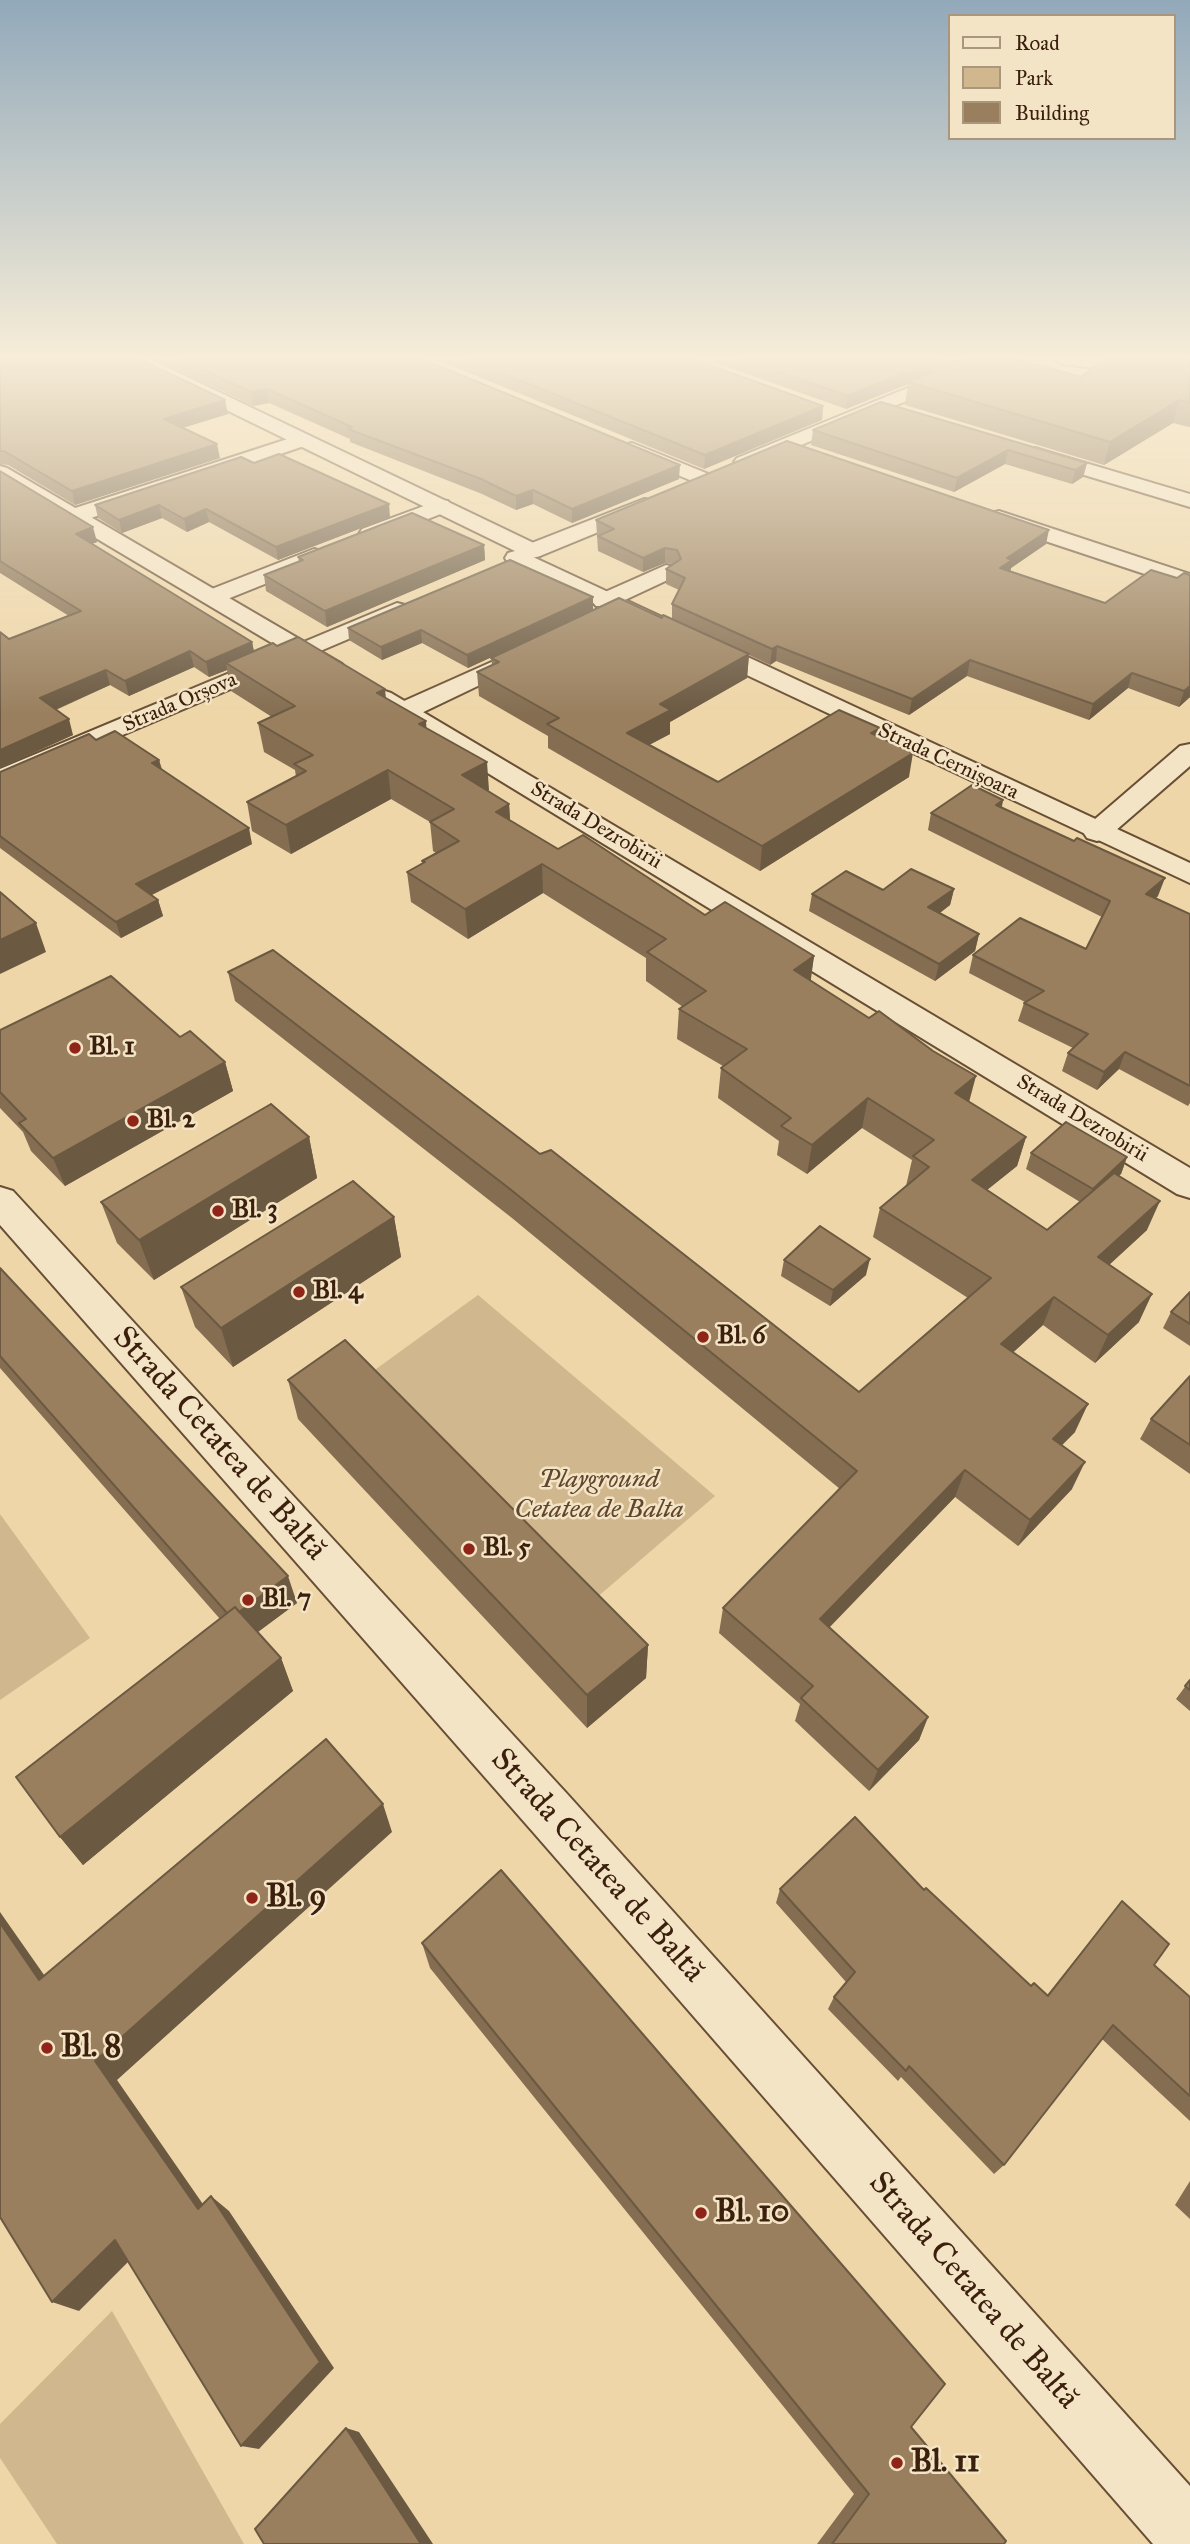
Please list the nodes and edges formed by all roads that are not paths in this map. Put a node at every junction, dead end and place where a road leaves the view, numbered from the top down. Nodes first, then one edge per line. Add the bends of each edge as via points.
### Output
1 (10, 478) edge
2 (189, 478) edge
3 (381, 478) edge
4 (701, 478) edge
5 (707, 478) edge
6 (1114, 478) edge
7 (704, 479) junction
8 (1190, 501) edge
9 (440, 506) junction
10 (981, 512) edge
11 (74, 516) junction
12 (524, 555) junction
13 (492, 569) edge
14 (666, 572) edge
15 (1190, 582) edge
16 (212, 597) junction
17 (421, 600) edge
18 (607, 610) junction
19 (548, 643) edge
20 (302, 651) junction
21 (404, 711) junction
22 (1190, 752) edge
23 (0, 779) edge
24 (1097, 832) junction
25 (1190, 874) edge
26 (1190, 1185) edge
27 (0, 1201) edge
28 (1190, 2537) edge
29 (1186, 2544) edge

1 - 11 street, Strada Dezrobirii
2 - 11 street
3 - 9 street, Strada Cernișoara
4 - 7 street
5 - 7 street
6 - 8 street
7 - 12 street
9 - 12 street, Strada Cernișoara
9 - 16 street
10 - 15 street
11 - 16 street, Strada Dezrobirii
12 - 13 street
12 - 18 street, Strada Cernișoara
14 - 18 street
16 - 20 street, Strada Dezrobirii
17 - 20 street, Strada Orșova
18 - 24 street, Strada Cernișoara
19 - 21 street
20 - 21 street, Strada Dezrobirii
20 - 23 street, Strada Orșova
21 - 26 street, Strada Dezrobirii
22 - 24 street
24 - 25 street, Strada Cernișoara
27 - 28 street, Strada Cetatea de Baltă via 551,1814
28 - 29 street

